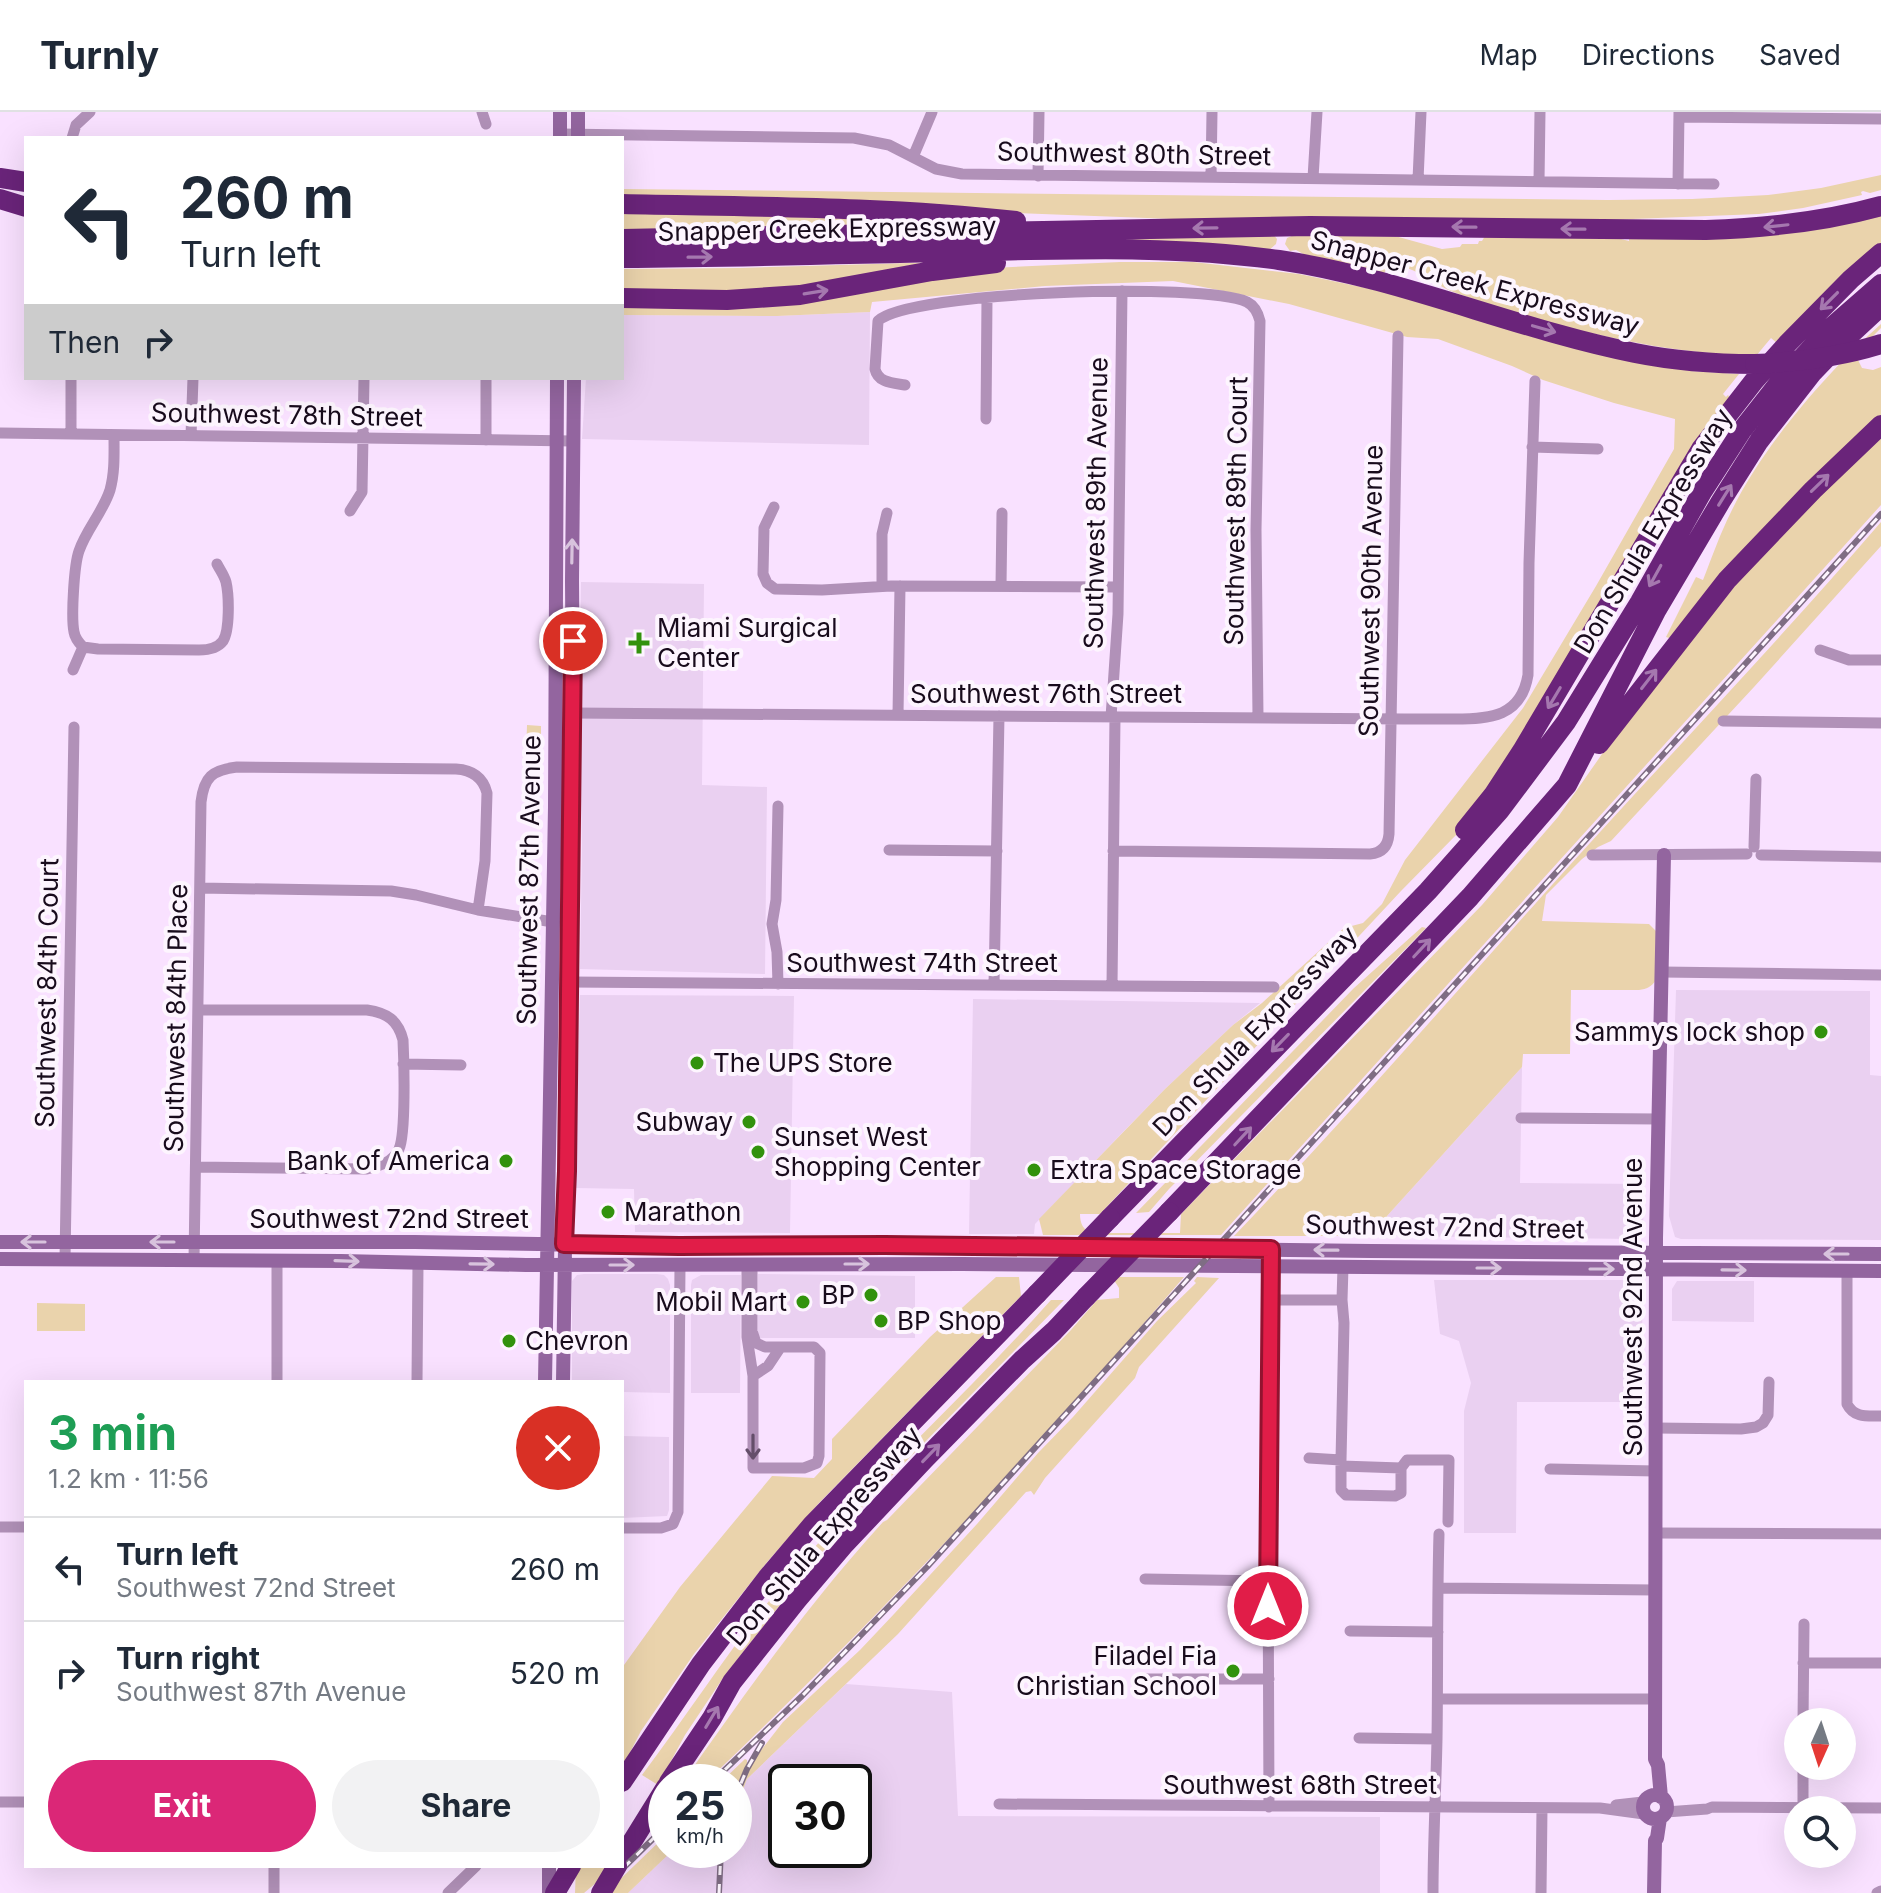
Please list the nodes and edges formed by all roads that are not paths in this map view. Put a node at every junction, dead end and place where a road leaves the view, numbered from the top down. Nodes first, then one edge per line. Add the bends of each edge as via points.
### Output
1 (90, 112) edge
2 (560, 112) edge
3 (578, 112) edge
4 (932, 112) edge
5 (1039, 112) edge
6 (1212, 112) edge
7 (1317, 112) edge
8 (1421, 112) edge
9 (1540, 112) edge
10 (1679, 114) edge
11 (1881, 119) edge
12 (73, 136) edge
13 (560, 136) edge
14 (578, 136) edge
15 (624, 136) edge
16 (913, 157) junction
17 (1038, 176) junction
18 (0, 177) edge
19 (1211, 177) junction
20 (1313, 178) junction
21 (24, 180) edge
22 (1418, 180) junction
23 (1539, 181) junction
24 (1678, 184) junction
25 (1714, 184) dead end
26 (0, 199) edge
27 (1881, 203) edge
28 (624, 204) edge
29 (24, 205) edge
30 (1095, 230) junction
31 (624, 239) edge
32 (1103, 249) junction
33 (1881, 253) edge
34 (624, 258) edge
35 (1881, 284) edge
36 (1122, 291) junction
37 (624, 298) edge
38 (987, 298) junction
39 (1881, 306) edge
40 (1398, 336) dead end
41 (1881, 344) edge
42 (71, 380) edge
43 (193, 380) edge
44 (364, 380) edge
45 (486, 380) edge
46 (557, 380) edge
47 (574, 380) edge
48 (1535, 381) dead end
49 (905, 385) dead end
50 (986, 419) dead end
51 (1881, 425) edge
52 (0, 433) edge
53 (71, 433) junction
54 (114, 435) junction
55 (191, 436) junction
56 (363, 438) junction
57 (486, 440) junction
58 (557, 441) junction
59 (573, 441) junction
60 (1532, 447) junction
61 (1598, 449) dead end
62 (774, 507) dead end
63 (350, 511) dead end
64 (887, 513) dead end
65 (1002, 513) dead end
66 (217, 564) dead end
67 (555, 580) junction
68 (572, 581) junction
69 (882, 586) junction
70 (900, 586) junction
71 (1001, 586) junction
72 (1118, 587) junction
73 (83, 647) junction
74 (1820, 650) dead end
75 (1881, 660) edge
76 (73, 670) dead end
77 (555, 712) junction
78 (573, 713) junction
79 (898, 715) junction
80 (999, 716) junction
81 (1113, 717) junction
82 (1258, 717) junction
83 (1391, 719) junction
84 (1723, 721) dead end
85 (1881, 723) edge
86 (74, 727) dead end
87 (1756, 779) dead end
88 (1567, 785) junction
89 (778, 806) dead end
90 (555, 807) junction
91 (571, 826) junction
92 (889, 850) dead end
93 (997, 851) junction
94 (1113, 851) junction
95 (1754, 852) junction
96 (1592, 855) dead end
97 (1664, 855) junction
98 (1881, 857) edge
99 (200, 888) junction
100 (478, 910) junction
101 (570, 916) junction
102 (553, 922) junction
103 (1662, 972) junction
104 (1881, 975) edge
105 (570, 982) junction
106 (778, 984) junction
107 (994, 985) junction
108 (1112, 986) junction
109 (1274, 987) dead end
110 (1333, 989) junction
111 (199, 1010) junction
112 (403, 1064) junction
113 (461, 1065) dead end
114 (551, 1092) junction
115 (568, 1092) junction
116 (1521, 1118) dead end
117 (1659, 1119) junction
118 (196, 1167) junction
119 (0, 1242) edge
120 (66, 1242) junction
121 (194, 1243) junction
122 (324, 1243) junction
123 (547, 1243) junction
124 (564, 1244) junction
125 (816, 1246) junction
126 (963, 1246) junction
127 (715, 1247) junction
128 (1271, 1249) junction
129 (1371, 1251) junction
130 (1440, 1251) junction
131 (1656, 1253) junction
132 (1881, 1254) edge
133 (0, 1259) edge
134 (65, 1259) junction
135 (194, 1260) junction
136 (277, 1261) junction
137 (418, 1264) junction
138 (715, 1264) junction
139 (750, 1264) junction
140 (816, 1264) junction
141 (962, 1264) junction
142 (546, 1265) junction
143 (563, 1265) junction
144 (680, 1265) junction
145 (1271, 1266) junction
146 (1343, 1267) junction
147 (1370, 1267) junction
148 (1440, 1268) junction
149 (1656, 1269) junction
150 (1847, 1270) junction
151 (1881, 1271) edge
152 (1270, 1300) junction
153 (1342, 1300) junction
154 (780, 1348) junction
155 (753, 1376) junction
156 (277, 1380) edge
157 (417, 1380) edge
158 (545, 1380) edge
159 (563, 1380) edge
160 (1769, 1382) dead end
161 (1881, 1416) edge
162 (1656, 1428) junction
163 (1309, 1458) dead end
164 (1341, 1463) junction
165 (1401, 1468) junction
166 (1550, 1469) dead end
167 (1656, 1471) junction
168 (1448, 1522) dead end
169 (0, 1527) edge
170 (24, 1527) edge
171 (624, 1528) edge
172 (1656, 1533) junction
173 (1439, 1534) dead end
174 (1881, 1534) edge
175 (1145, 1579) dead end
176 (1268, 1581) junction
177 (1438, 1588) junction
178 (1656, 1590) junction
179 (1804, 1624) dead end
180 (1350, 1631) dead end
181 (1438, 1632) junction
182 (1803, 1663) junction
183 (1881, 1663) edge
184 (1143, 1679) dead end
185 (1269, 1679) junction
186 (1438, 1699) junction
187 (1655, 1699) junction
188 (1803, 1708) edge
189 (1359, 1738) dead end
190 (1437, 1739) junction
191 (681, 1764) edge
192 (626, 1774) edge
193 (0, 1802) edge
194 (24, 1802) edge
195 (999, 1804) dead end
196 (1269, 1807) junction
197 (1655, 1807) junction
198 (1784, 1807) edge
199 (1434, 1808) junction
200 (1542, 1808) junction
201 (1856, 1808) edge
202 (1881, 1808) edge
203 (648, 1815) edge
204 (624, 1855) edge
205 (274, 1868) edge
206 (474, 1868) edge
207 (549, 1868) edge
208 (568, 1868) edge
209 (569, 1868) edge
210 (616, 1868) edge
211 (274, 1893) edge
212 (448, 1893) edge
213 (552, 1893) edge
214 (567, 1893) edge
215 (601, 1893) edge
216 (1433, 1893) edge
217 (1541, 1893) edge
218 (1654, 1893) edge

1 - 12 street
2 - 13 main road
3 - 14 main road
4 - 16 street
5 - 17 street
6 - 19 street
7 - 20 street
8 - 22 street
9 - 23 street
10 - 11 street
10 - 24 street
13 - 14 street, Southwest 80th Street
15 - 16 street, Southwest 80th Street via 847,137 889,145
16 - 17 street, Southwest 80th Street via 952,173
17 - 19 street, Southwest 80th Street
18 - 21 highway
19 - 20 street, Southwest 80th Street
20 - 22 street, Southwest 80th Street
22 - 23 street, Southwest 80th Street
23 - 24 street, Southwest 80th Street
24 - 25 street, Southwest 80th Street
26 - 29 highway
27 -> 30 highway, Snapper Creek Expressway via 1853,214 1706,230
28 - 30 highway via 971,216
30 - 31 highway, Snapper Creek Expressway
34 -> 32 highway, Snapper Creek Expressway
37 -> 32 highway via 789,296
32 -> 41 highway, Snapper Creek Expressway, bridge via 1216,253 1313,266 1562,335 1695,362 1816,359
33 -> 110 highway via 1779,352 1701,449 1494,794 1341,969
35 -> 110 highway, Don Shula Expressway via 1826,332 1742,430 1566,722 1500,810
36 - 38 street
36 - 72 street, Southwest 89th Avenue
36 - 82 street, Southwest 89th Court via 1241,300 1253,306 1260,321
38 - 49 street via 906,308 878,321 877,375
38 - 50 street
88 -> 39 highway, Don Shula Expressway via 1656,611 1759,441 1812,373
40 - 83 street, Southwest 90th Avenue
42 - 53 street
43 - 55 street
44 - 56 street
45 - 57 street
46 - 58 main road, Southwest 87th Avenue
47 - 59 main road, Southwest 87th Avenue
48 - 60 street
88 -> 51 highway via 1727,580
52 - 53 street, Southwest 78th Street
53 - 54 street, Southwest 78th Street
54 - 55 street, Southwest 78th Street
54 - 73 street via 109,493 75,568 73,627
55 - 56 street, Southwest 78th Street
56 - 57 street, Southwest 78th Street
56 - 63 street via 362,492
57 - 58 street, Southwest 78th Street
58 - 59 street, Southwest 78th Street
58 - 67 main road, Southwest 87th Avenue
68 -> 59 main road, Southwest 87th Avenue
60 - 61 street
60 - 83 street, Southwest 76th Street via 1525,687 1515,705 1494,716
62 - 69 street via 764,528 763,574 772,588
64 - 69 street
65 - 71 street
66 - 73 street via 227,594 226,632 219,645 203,650
67 - 68 main road
67 - 77 main road, Southwest 87th Avenue
68 - 78 main road, Southwest 87th Avenue
69 - 70 street
70 - 71 street
70 - 79 street
71 - 72 street
72 - 81 street, Southwest 89th Avenue
73 - 76 street
74 - 75 street via 1849,660
77 - 78 main road
77 - 90 main road, Southwest 87th Avenue
78 - 79 street, Southwest 76th Street
78 - 91 main road, Southwest 87th Avenue
79 - 80 street, Southwest 76th Street
80 - 81 street, Southwest 76th Street
80 - 93 street
81 - 82 street, Southwest 76th Street
81 - 94 street, Southwest 89th Avenue
82 - 83 street, Southwest 76th Street
83 - 94 street, Southwest 90th Avenue via 1389,834 1379,852
84 - 85 street
86 - 120 street, Southwest 84th Court
87 - 95 street
191 -> 88 highway, Don Shula Expressway, bridge via 732,1682 843,1546 1470,897
89 - 106 street via 772,924
90 - 91 main road
90 - 102 main road, Southwest 87th Avenue
91 - 101 main road, Southwest 87th Avenue
92 - 93 street
93 - 107 street
94 - 108 street, Southwest 89th Avenue
95 - 97 street
95 - 98 street
96 - 97 street
97 - 103 main road, Southwest 92nd Avenue
99 - 100 street via 385,891
99 - 100 street, Southwest 84th Place via 203,789 219,770 456,769 473,772 487,793
99 - 111 street, Southwest 84th Place
100 - 102 street
101 - 102 main road
101 - 105 main road, Southwest 87th Avenue
102 - 114 main road, Southwest 87th Avenue
103 - 104 street
103 - 117 main road, Southwest 92nd Avenue
105 - 106 street, Southwest 74th Street
105 - 115 main road, Southwest 87th Avenue
106 - 107 street, Southwest 74th Street
107 - 108 street, Southwest 74th Street
108 - 109 street, Southwest 74th Street
110 -> 192 highway, Don Shula Expressway, bridge via 812,1525 701,1664
111 - 112 street via 380,1013 390,1017 402,1034
111 - 118 street, Southwest 84th Place
112 - 113 street
112 - 118 street via 402,1139 392,1159 378,1167
114 - 115 main road
114 - 123 main road, Southwest 87th Avenue
115 - 124 main road, Southwest 87th Avenue
116 - 117 street
117 - 131 main road, Southwest 92nd Avenue
118 - 121 street, Southwest 84th Place
120 -> 119 main road, Southwest 72nd Street
121 -> 120 main road, Southwest 72nd Street
120 - 134 street, Southwest 84th Court
121 - 122 main road, Southwest 72nd Street
121 - 135 street, Southwest 84th Place
122 - 123 main road, Southwest 72nd Street
122 - 136 main road via 318,1251 279,1253
123 - 124 main road, Southwest 72nd Street
123 - 142 main road, Southwest 87th Avenue
124 - 127 main road, Southwest 72nd Street
124 - 143 main road, Southwest 87th Avenue
125 - 126 main road, Southwest 72nd Street
125 - 127 main road, Southwest 72nd Street
125 - 140 main road
126 - 128 main road, Southwest 72nd Street
126 - 141 main road
127 - 138 main road
129 -> 128 main road, Southwest 72nd Street
128 - 145 street
129 - 130 main road, Southwest 72nd Street
129 - 147 main road
130 - 131 main road, Southwest 72nd Street
130 - 148 main road
132 -> 131 main road, Southwest 72nd Street
131 - 149 main road, Southwest 92nd Avenue
133 - 134 main road, Southwest 72nd Street
134 - 135 main road, Southwest 72nd Street
135 - 136 main road, Southwest 72nd Street
136 -> 137 main road, Southwest 72nd Street
136 - 156 street
137 -> 142 main road, Southwest 72nd Street
137 - 157 street
138 - 139 main road, Southwest 72nd Street
138 - 144 main road, Southwest 72nd Street
139 - 140 main road, Southwest 72nd Street
139 - 154 street via 755,1341
139 - 155 street via 747,1337
140 -> 141 main road, Southwest 72nd Street
141 - 145 main road, Southwest 72nd Street
142 - 143 main road, Southwest 72nd Street
142 - 158 main road, Southwest 87th Avenue
143 -> 144 main road, Southwest 72nd Street
143 - 159 main road, Southwest 87th Avenue
144 - 171 street via 680,1504 673,1524
145 - 146 main road, Southwest 72nd Street
145 - 152 street
146 - 147 main road, Southwest 72nd Street
146 - 153 street
147 - 148 main road, Southwest 72nd Street
148 -> 149 main road, Southwest 72nd Street
149 -> 150 main road, Southwest 72nd Street
149 - 162 main road, Southwest 92nd Avenue
150 - 151 main road, Southwest 72nd Street
150 - 161 street via 1847,1404 1859,1415
152 - 153 street
152 - 176 street
153 - 164 street
154 - 155 street
155 -> 154 street via 753,1468 817,1463 820,1353 814,1347
160 - 162 street via 1768,1415 1756,1427
162 - 167 main road, Southwest 92nd Avenue
163 - 164 street
164 - 165 street
164 - 165 street via 1341,1490 1346,1495 1395,1496 1401,1493
165 - 168 street via 1407,1460 1449,1460
166 - 167 street
167 - 172 main road, Southwest 92nd Avenue
169 - 170 street
172 - 174 street
172 - 178 main road, Southwest 92nd Avenue
173 - 177 street
175 - 176 street
176 - 185 street
177 - 178 street
177 - 181 street
178 - 187 main road, Southwest 92nd Avenue
179 - 182 street
180 - 181 street
181 - 186 street
182 - 183 street
182 - 188 street
184 - 185 street
185 - 196 street
186 - 187 street
186 - 190 street
187 - 197 main road, Southwest 92nd Avenue
189 - 190 street
190 - 199 street
193 - 194 street
195 - 196 street, Southwest 68th Street
196 - 199 street, Southwest 68th Street
197 - 198 street, Southwest 68th Street
197 - 200 street, Southwest 68th Street
197 - 218 main road, Southwest 92nd Avenue
199 - 200 street, Southwest 68th Street
199 - 216 street
200 - 217 street
201 - 202 street, Southwest 68th Street
203 - 204 highway, Don Shula Expressway
205 - 211 street
206 - 212 street
207 - 213 main road
208 - 213 highway, bridge
209 - 214 main road
210 - 215 highway, bridge

